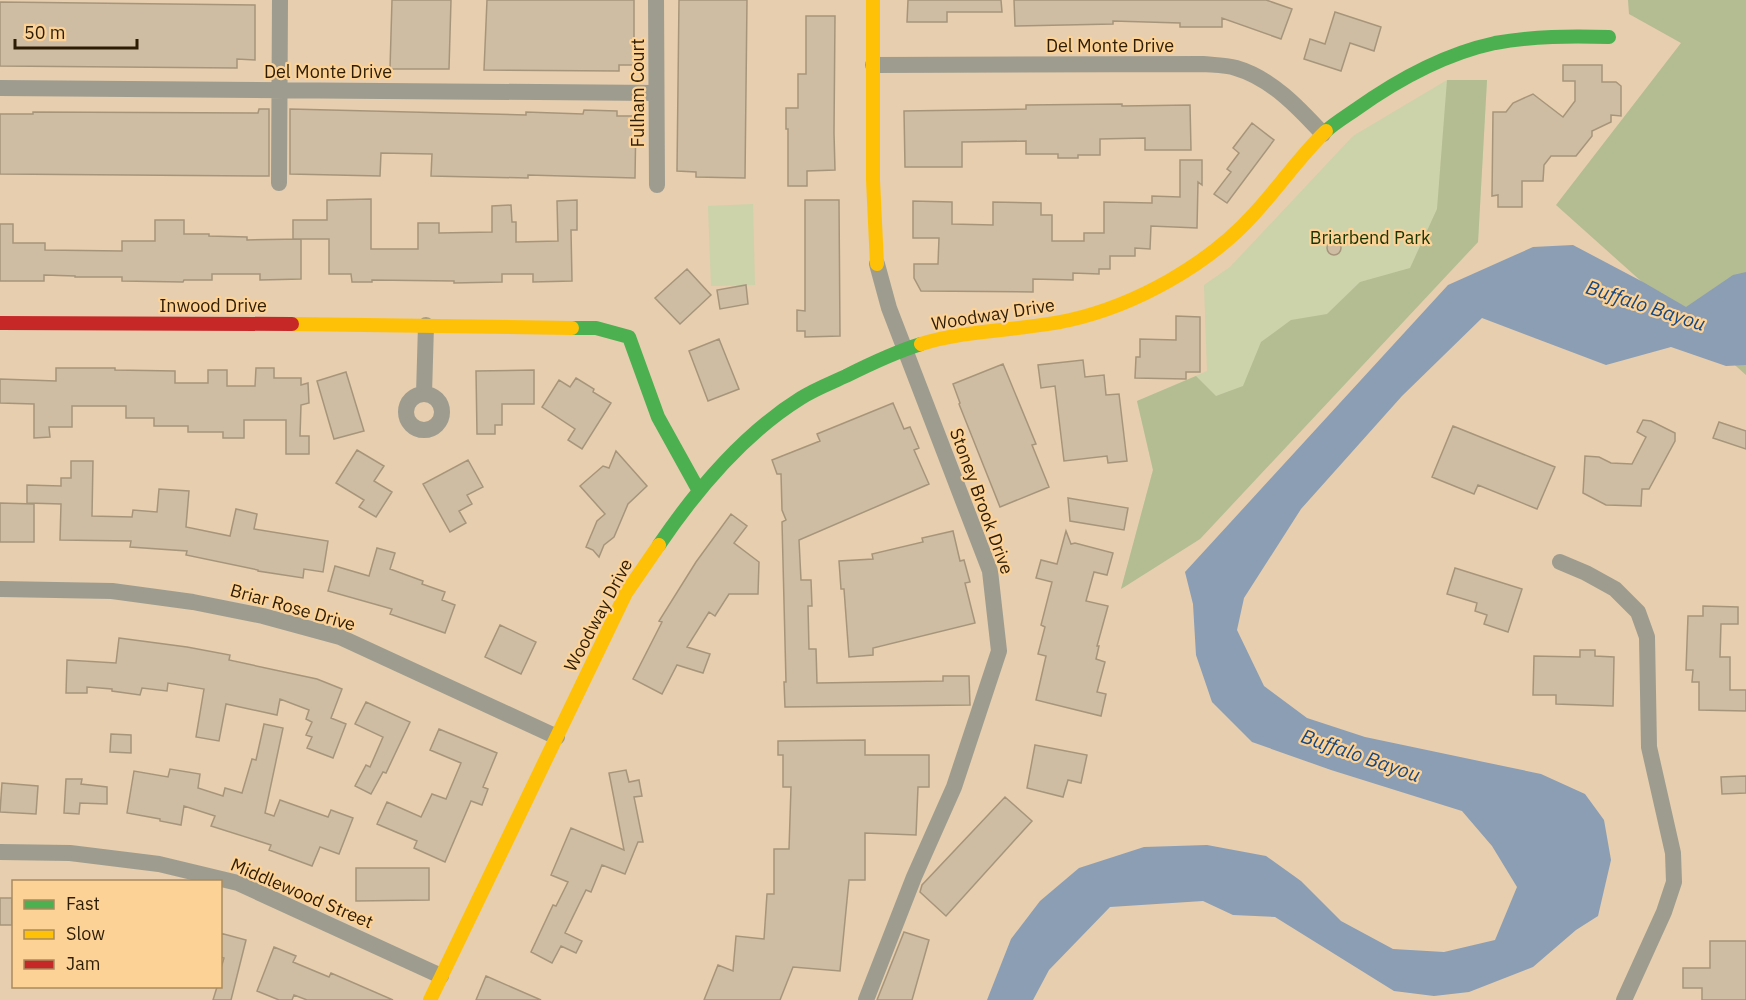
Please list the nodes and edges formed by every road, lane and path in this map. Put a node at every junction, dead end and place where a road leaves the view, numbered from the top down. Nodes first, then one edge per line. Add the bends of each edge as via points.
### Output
1 (280, 0) edge
2 (656, 0) edge
3 (873, 0) edge
4 (1609, 37) dead end
5 (873, 65) junction
6 (0, 88) edge
7 (280, 90) junction
8 (656, 93) junction
9 (1323, 134) junction
10 (279, 183) dead end
11 (657, 185) dead end
12 (877, 264) joint
13 (0, 324) edge
14 (426, 325) junction
15 (904, 350) junction
16 (424, 394) dead end
17 (699, 491) junction
18 (1560, 562) dead end
19 (0, 589) edge
20 (557, 737) junction
21 (0, 852) edge
22 (441, 976) junction
23 (430, 1000) edge
24 (866, 1000) edge
25 (1624, 1000) edge

1 - 7 street
2 - 8 street, Fulham Court
3 - 5 street, Stoney Brook Drive
4 - 9 street, Woodway Drive via 1563,35 1475,49 1421,69
5 - 9 street, Del Monte Drive via 1203,64 1236,68 1264,81 1298,107
5 - 12 street, Stoney Brook Drive
6 - 7 street, Del Monte Drive
7 - 8 street, Del Monte Drive
7 - 10 street
8 - 11 street, Fulham Court
9 - 15 street, Woodway Drive via 1244,225 1205,257 1154,289 1086,317 937,339
12 - 15 street, Stoney Brook Drive
13 - 14 street, Inwood Drive
14 - 16 street
14 - 17 street, Inwood Drive via 596,328 629,337 658,417
15 - 17 street, Woodway Drive via 801,398 732,453
15 - 24 street, Stoney Brook Drive via 990,571 999,651 954,787
17 - 20 street, Woodway Drive via 626,593
18 - 25 street via 1615,589 1638,612 1647,637 1649,747 1673,853 1674,882
19 - 20 street, Briar Rose Drive via 112,591 263,616 340,637
20 - 22 street, Woodway Drive
21 - 22 street, Middlewood Street via 70,853 159,864 238,883
22 - 23 street, Woodway Drive

